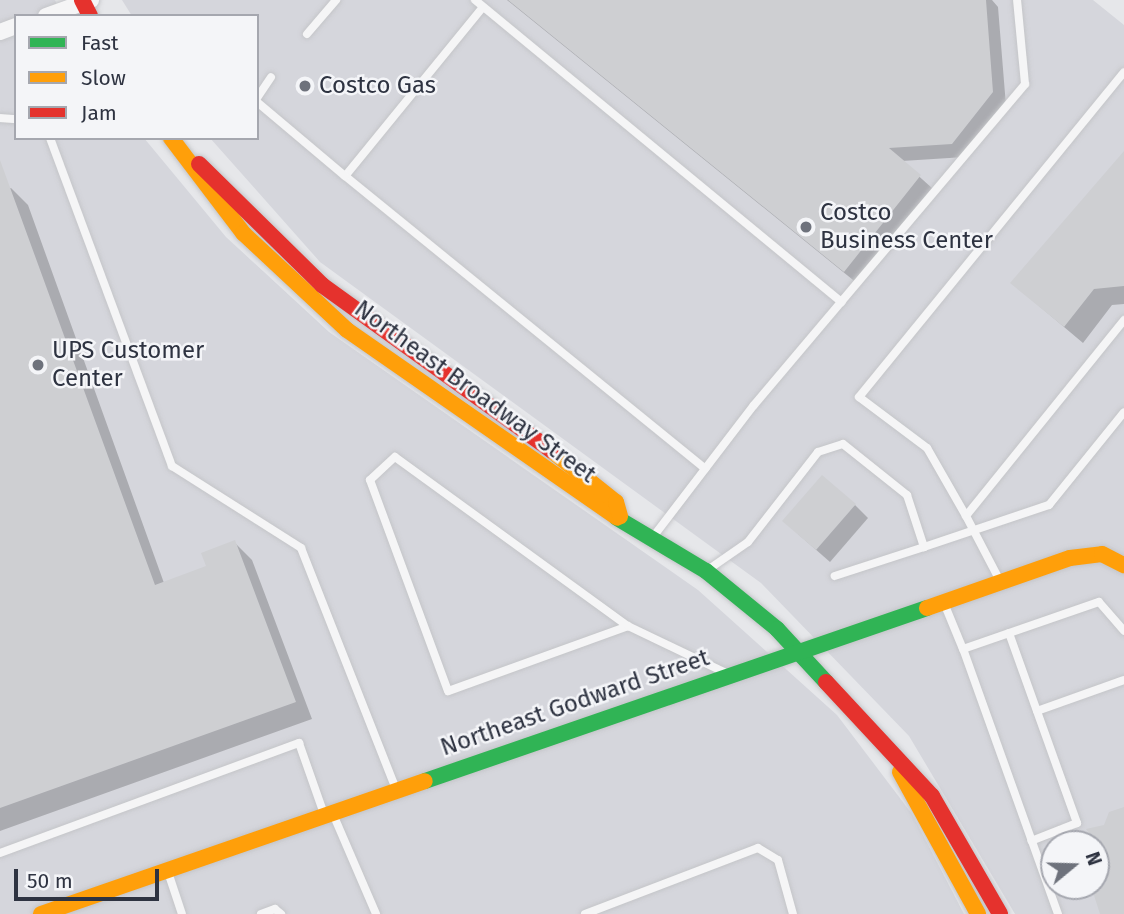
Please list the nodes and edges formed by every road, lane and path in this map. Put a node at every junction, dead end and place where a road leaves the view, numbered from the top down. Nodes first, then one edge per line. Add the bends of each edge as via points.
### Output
1 (336, 0) edge
2 (475, 0) edge
3 (1017, 0) edge
4 (87, 5) edge
5 (483, 7) junction
6 (53, 14) edge
7 (307, 34) dead end
8 (1124, 72) edge
9 (271, 77) dead end
10 (259, 97) edge
11 (259, 102) edge
12 (51, 140) edge
13 (173, 140) edge
14 (174, 140) edge
15 (345, 176) junction
16 (842, 302) junction
17 (1124, 320) edge
18 (1124, 412) edge
19 (705, 469) junction
20 (620, 516) junction
21 (966, 516) junction
22 (973, 530) junction
23 (653, 537) junction
24 (924, 547) junction
25 (1124, 565) edge
26 (706, 571) junction
27 (835, 576) dead end
28 (1000, 582) junction
29 (943, 601) junction
30 (628, 626) junction
31 (1124, 631) edge
32 (1009, 633) junction
33 (963, 649) junction
34 (801, 651) junction
35 (729, 674) junction
36 (1124, 681) edge
37 (1037, 711) junction
38 (894, 759) junction
39 (396, 789) junction
40 (328, 813) junction
41 (1031, 841) junction
42 (0, 853) edge
43 (167, 870) junction
44 (41, 914) edge
45 (182, 914) edge
46 (261, 914) edge
47 (281, 914) edge
48 (376, 914) edge
49 (585, 914) edge
50 (793, 914) edge
51 (978, 914) edge
52 (1000, 914) edge
53 (1058, 914) edge

1 - 7 lane
2 - 5 lane
3 - 16 lane via 1026,84
4 - 6 street
5 - 15 lane
5 - 16 lane
8 - 21 lane via 859,397 927,448
9 - 10 lane
11 - 15 lane
12 - 39 lane via 172,466 301,548
13 - 20 main road, Northeast Broadway Street via 227,215 347,330 564,486
14 - 20 main road, Northeast Broadway Street via 322,285 390,340 583,472 616,502
15 - 19 lane
16 - 19 lane
17 - 21 lane
18 - 22 lane via 1049,505
19 - 23 lane
20 - 23 main road, Northeast Broadway Street
21 - 22 lane
22 - 24 lane
22 - 28 lane
23 - 26 main road, Northeast Broadway Street
24 - 26 lane via 901,488 850,447 834,444 818,452 748,542
24 - 27 lane
25 - 28 main road, Northeast Godward Street via 1088,554
26 - 34 main road, Northeast Broadway Street
28 - 29 main road, Northeast Godward Street
29 - 33 lane
29 - 34 main road, Northeast Godward Street
30 - 30 lane via 395,457 370,480 447,691
30 - 35 lane
31 - 32 lane via 1099,602
32 - 33 lane
32 - 37 lane
33 - 41 lane
34 - 35 main road, Northeast Godward Street
34 - 38 main road, Northeast Broadway Street
35 - 39 main road, Northeast Godward Street
36 - 37 lane
37 - 41 lane via 1077,823
38 - 51 main road, Northeast Broadway Street
38 - 52 main road, Northeast Broadway Street via 943,812
39 - 40 main road, Northeast Godward Street
40 - 42 lane via 299,743
40 - 43 main road, Northeast Godward Street
40 - 48 lane
41 - 53 lane
43 - 44 main road, Northeast Godward Street
43 - 45 lane
46 - 47 lane via 275,909
49 - 50 lane via 758,848 778,860

